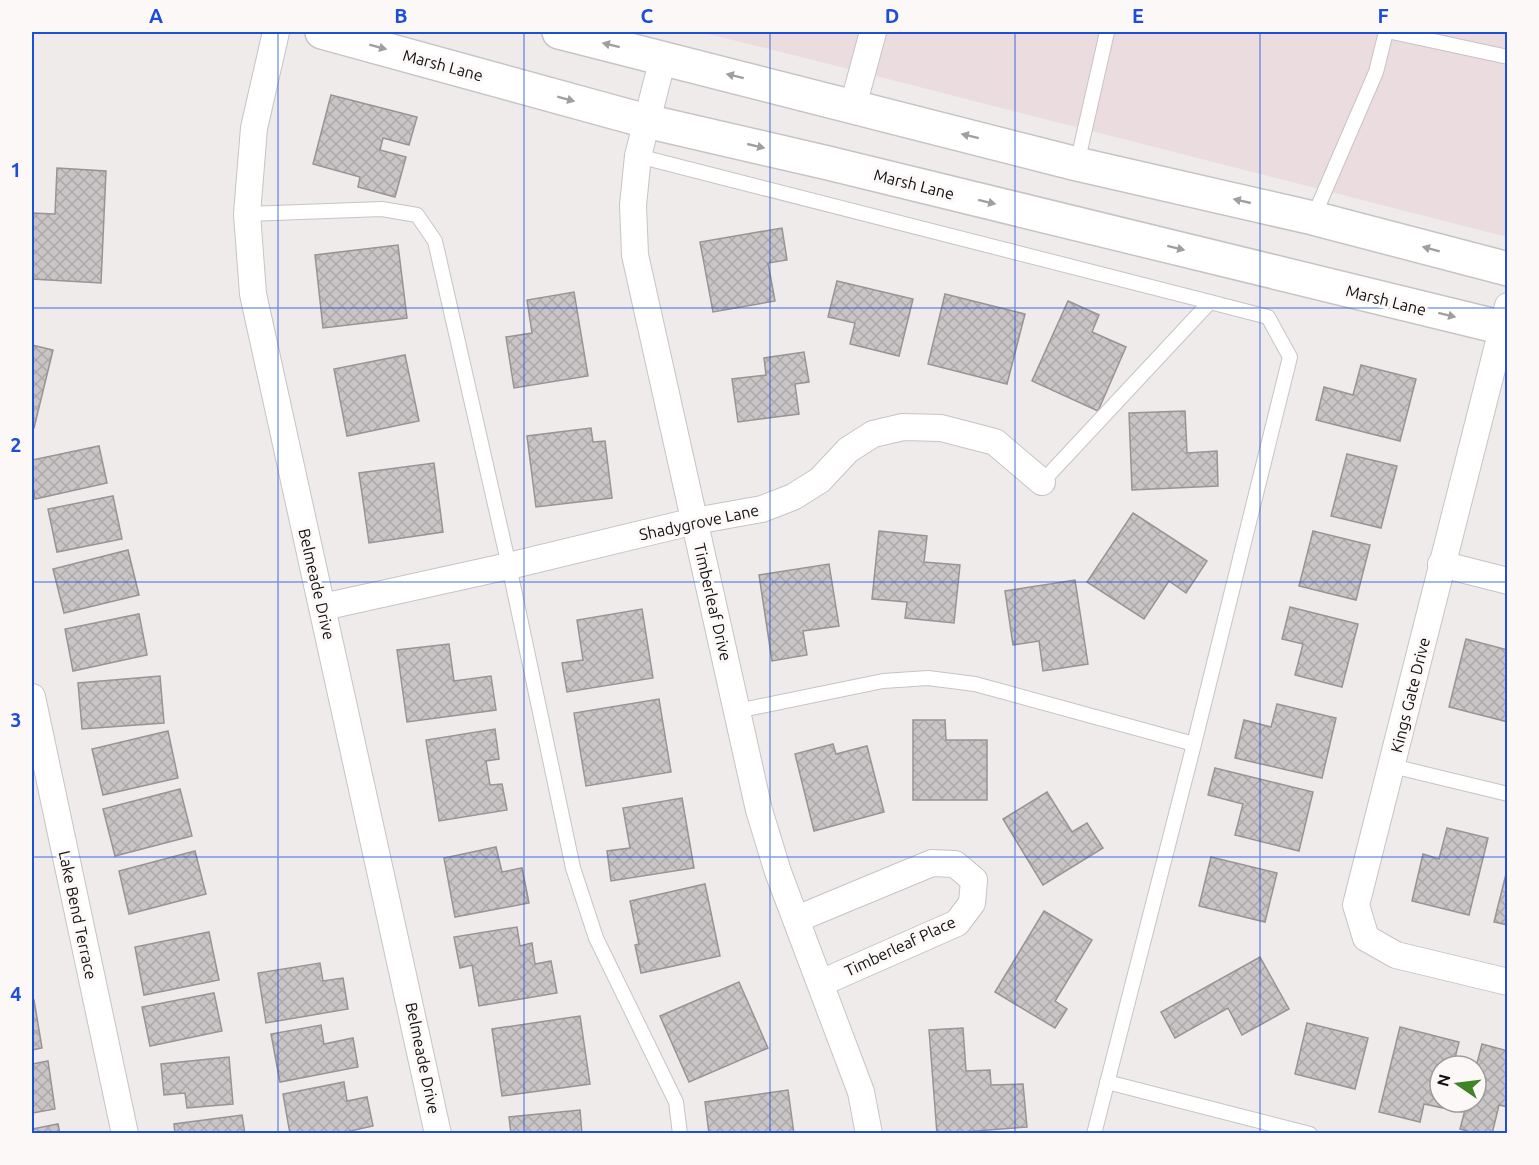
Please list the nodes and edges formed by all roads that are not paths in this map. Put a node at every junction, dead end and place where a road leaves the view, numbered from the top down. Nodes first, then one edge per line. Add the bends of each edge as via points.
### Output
1 (276, 32) edge
2 (322, 32) edge
3 (559, 32) edge
4 (873, 32) edge
5 (1107, 32) edge
6 (1386, 32) edge
7 (1392, 32) edge
8 (1508, 57) edge
9 (663, 58) junction
10 (853, 106) junction
11 (646, 121) junction
12 (638, 156) junction
13 (1077, 164) junction
14 (247, 214) junction
15 (1313, 218) junction
16 (1508, 269) edge
17 (1210, 302) junction
18 (1506, 321) edge
19 (1042, 482) joint
20 (695, 521) junction
21 (1441, 564) junction
22 (509, 566) junction
23 (1508, 581) edge
24 (322, 607) junction
25 (32, 697) edge
26 (737, 711) junction
27 (1194, 744) junction
28 (1392, 766) junction
29 (1508, 794) edge
30 (797, 919) junction
31 (1508, 982) edge
32 (821, 983) junction
33 (1107, 1082) junction
34 (125, 1134) edge
35 (438, 1134) edge
36 (680, 1134) edge
37 (869, 1134) edge
38 (1094, 1134) edge
39 (1310, 1134) edge

1 - 14 street, Belmeade Drive via 254,128
2 -> 11 main road, Marsh Lane
9 -> 3 main road
4 - 10 street
5 - 13 lane
6 - 15 lane via 1376,72
7 - 8 lane
10 -> 9 main road
9 - 11 street, Timberleaf Drive
13 -> 10 main road
11 - 12 street, Timberleaf Drive
11 -> 18 main road, Marsh Lane
12 - 17 lane
12 - 20 street, Timberleaf Drive via 633,205 635,255
15 -> 13 main road
14 - 22 lane via 382,209 417,215 435,241
14 - 24 street, Belmeade Drive via 253,294
16 -> 15 main road
17 - 19 lane
17 - 27 lane via 1268,317 1290,357
18 - 21 street, Kings Gate Drive
19 - 20 street, Shadygrove Lane via 995,442 941,428 903,427 873,434 848,450 820,480 793,497 762,509
20 - 22 street, Shadygrove Lane
20 - 26 street, Timberleaf Drive
21 - 23 street
21 - 28 street, Kings Gate Drive
22 - 24 street, Shadygrove Lane
22 - 36 lane via 573,868 596,938 676,1102
24 - 35 street, Belmeade Drive
25 - 34 street, Lake Bend Terrace
26 - 27 lane via 883,681 928,678 975,684
26 - 30 street, Timberleaf Drive via 759,810
27 - 33 lane
28 - 29 lane
28 - 31 street, Kings Gate Drive via 1356,904 1366,938 1396,955
30 - 32 street, Timberleaf Drive
30 - 32 street, Timberleaf Place via 932,863 955,864 974,880 972,903 957,922
32 - 37 street, Timberleaf Drive via 861,1092
33 - 38 lane
33 - 39 lane

